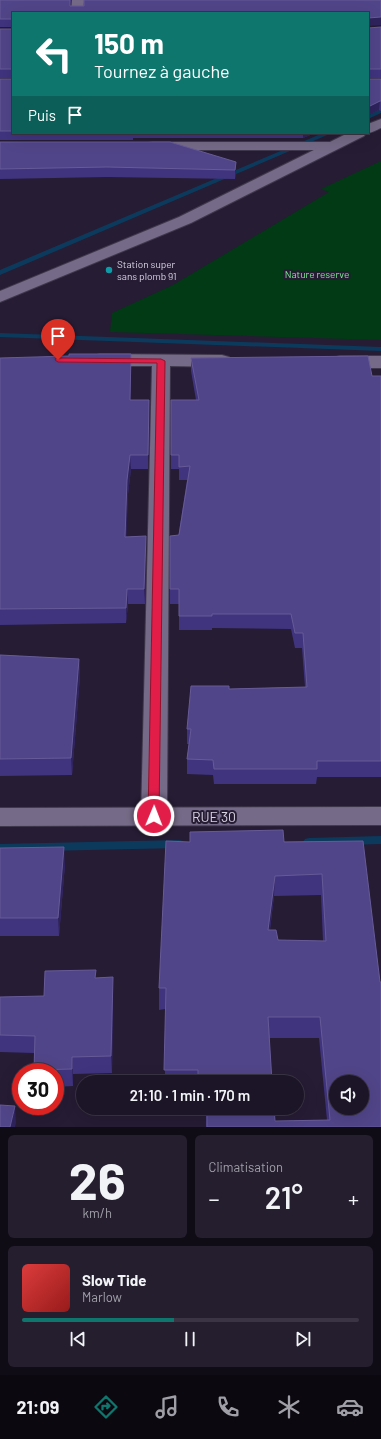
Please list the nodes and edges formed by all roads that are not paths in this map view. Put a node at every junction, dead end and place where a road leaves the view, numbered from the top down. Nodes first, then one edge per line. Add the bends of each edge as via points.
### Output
1 (78, 0) edge
2 (77, 12) edge
3 (381, 123) edge
4 (369, 129) edge
5 (358, 134) edge
6 (142, 146) edge
7 (332, 146) junction
8 (0, 297) edge
9 (84, 360) edge
10 (161, 361) junction
11 (240, 361) edge
12 (326, 362) edge
13 (381, 362) edge
14 (154, 816) junction
15 (381, 816) edge
16 (0, 817) edge

1 - 2 street
3 - 4 street
5 - 7 street
6 - 7 street
7 - 8 street via 184,220
9 - 10 street
10 - 11 street
10 - 14 street
12 - 13 street
14 - 15 street, RUE 30
14 - 16 street, RUE 30

